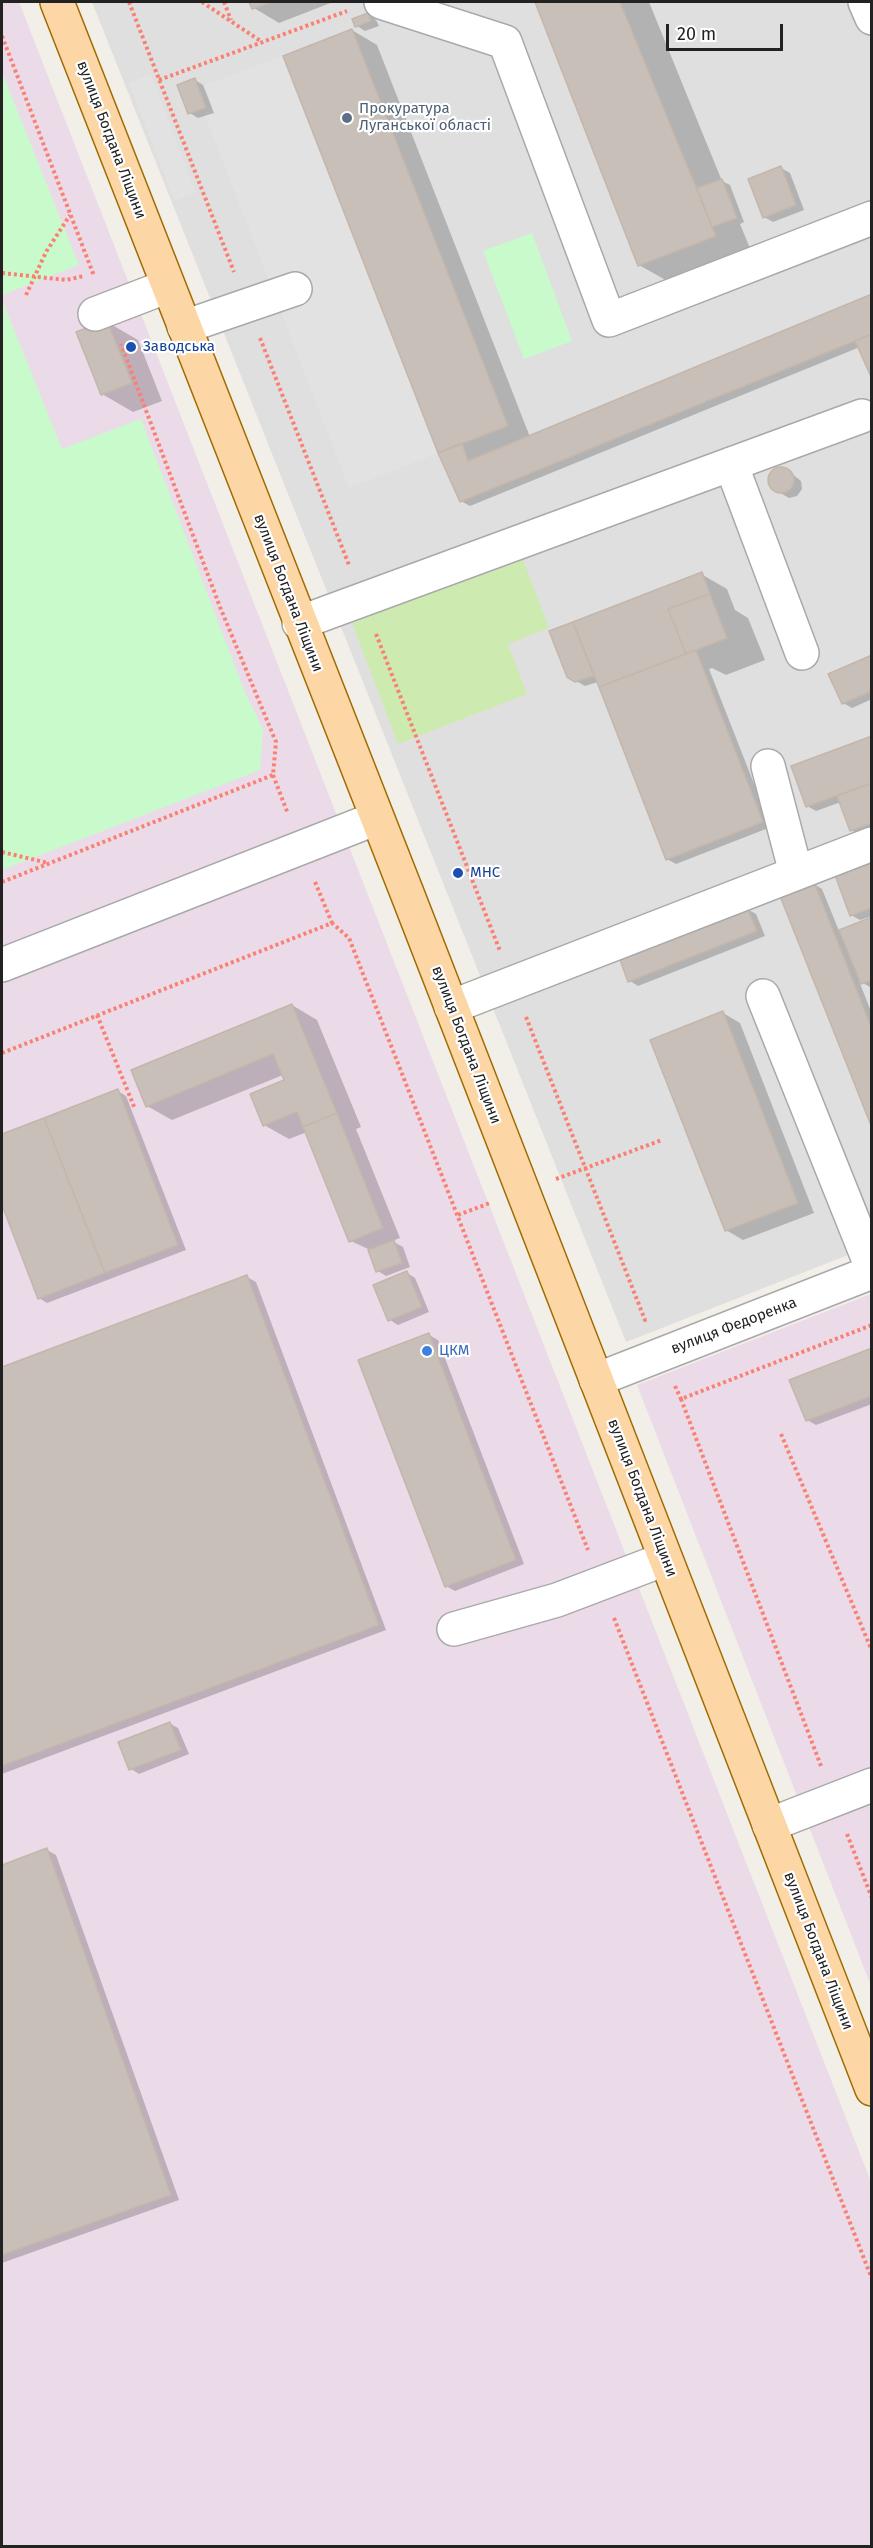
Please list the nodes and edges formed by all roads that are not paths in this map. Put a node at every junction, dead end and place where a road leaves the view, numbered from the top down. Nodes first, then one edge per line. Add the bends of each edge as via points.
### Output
1 (57, 2) edge
2 (865, 2) edge
3 (366, 6) edge
4 (872, 18) edge
5 (872, 218) edge
6 (168, 286) junction
7 (295, 289) dead end
8 (101, 312) road end
9 (184, 327) junction
10 (862, 416) dead end
11 (731, 464) junction
12 (300, 623) junction
13 (802, 653) dead end
14 (768, 766) dead end
15 (377, 818) junction
16 (872, 844) edge
17 (796, 873) junction
18 (2, 965) edge
19 (763, 996) dead end
20 (451, 1007) junction
21 (872, 1270) edge
22 (596, 1380) junction
23 (665, 1559) junction
24 (454, 1629) dead end
25 (872, 1785) edge
26 (769, 1825) junction
27 (872, 2089) edge

1 - 6 main road, вулиця Богдана Ліщини
2 - 4 street
3 - 5 street via 506,42 609,320
6 - 8 street
6 - 9 main road, вулиця Богдана Ліщини
7 - 9 street
9 - 12 main road, вулиця Богдана Ліщини
10 - 11 street
11 - 12 street
11 - 13 street
12 - 15 main road, вулиця Богдана Ліщини
14 - 17 street
15 - 18 street
15 - 20 main road, вулиця Богдана Ліщини
16 - 17 street
17 - 20 street
19 - 21 street
20 - 22 main road, вулиця Богдана Ліщини
21 - 22 street, вулиця Федоренка
22 - 23 main road, вулиця Богдана Ліщини
23 - 24 street via 557,1600
23 - 26 main road, вулиця Богдана Ліщини
25 - 26 street
26 - 27 main road, вулиця Богдана Ліщини

